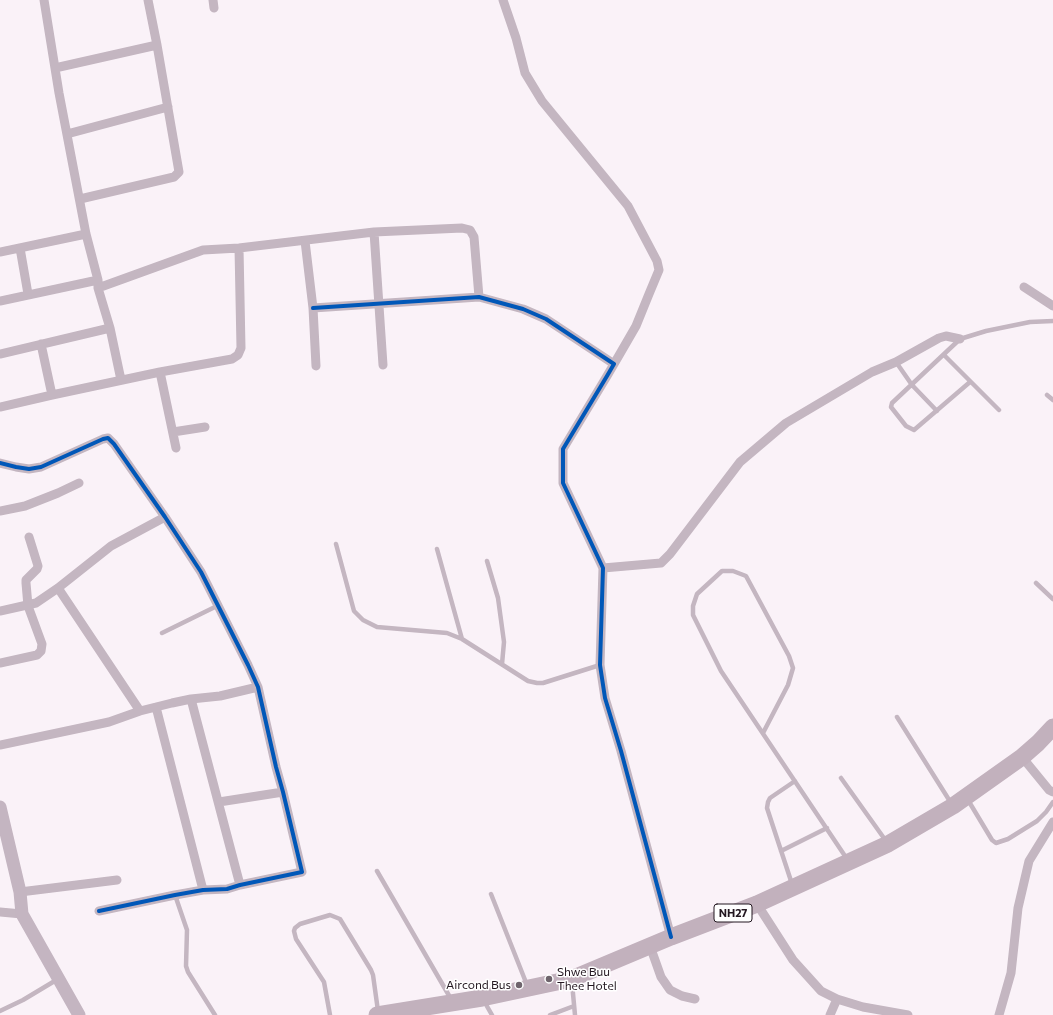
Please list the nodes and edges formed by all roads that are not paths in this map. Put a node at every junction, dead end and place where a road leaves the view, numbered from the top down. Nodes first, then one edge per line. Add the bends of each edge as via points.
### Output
1 (44, 0) edge
2 (148, 0) edge
3 (503, 0) edge
4 (158, 45) junction
5 (55, 68) junction
6 (168, 107) junction
7 (67, 134) junction
8 (80, 199) junction
9 (374, 232) junction
10 (86, 234) junction
11 (306, 241) junction
12 (20, 248) junction
13 (239, 248) junction
14 (0, 252) edge
15 (98, 284) junction
16 (1024, 287) dead end
17 (28, 294) junction
18 (478, 297) junction
19 (0, 301) edge
20 (380, 304) junction
21 (1053, 306) edge
22 (313, 308) junction
23 (1053, 321) edge
24 (110, 328) junction
25 (960, 339) junction
26 (41, 344) junction
27 (0, 354) edge
28 (944, 355) junction
29 (896, 362) junction
30 (614, 364) junction
31 (383, 365) dead end
32 (316, 366) dead end
33 (160, 372) junction
34 (121, 380) junction
35 (970, 382) junction
36 (912, 385) junction
37 (52, 395) junction
38 (1047, 395) dead end
39 (1053, 400) edge
40 (0, 407) edge
41 (937, 410) junction
42 (999, 410) dead end
43 (205, 427) dead end
44 (173, 432) junction
45 (176, 448) dead end
46 (0, 462) edge
47 (79, 483) dead end
48 (0, 511) edge
49 (165, 517) junction
50 (29, 537) dead end
51 (336, 544) dead end
52 (437, 549) dead end
53 (487, 561) dead end
54 (602, 568) junction
55 (1036, 583) dead end
56 (58, 588) junction
57 (1053, 599) edge
58 (219, 605) junction
59 (28, 606) junction
60 (0, 611) edge
61 (162, 633) dead end
62 (462, 639) junction
63 (0, 663) edge
64 (502, 664) junction
65 (600, 665) junction
66 (258, 687) junction
67 (192, 699) junction
68 (156, 707) junction
69 (140, 710) junction
70 (897, 717) dead end
71 (1053, 727) edge
72 (763, 733) junction
73 (0, 745) edge
74 (1022, 757) junction
75 (841, 778) dead end
76 (796, 781) junction
77 (283, 792) junction
78 (1053, 792) edge
79 (966, 797) junction
80 (219, 802) junction
81 (1053, 802) edge
82 (953, 806) junction
83 (0, 807) edge
84 (1053, 822) edge
85 (827, 828) junction
86 (888, 844) junction
87 (781, 851) junction
88 (849, 862) junction
89 (377, 871) dead end
90 (117, 880) dead end
91 (240, 884) junction
92 (793, 888) junction
93 (203, 890) junction
94 (20, 892) junction
95 (491, 894) dead end
96 (175, 895) junction
97 (757, 904) junction
98 (0, 912) edge
99 (99, 912) dead end
100 (22, 914) junction
101 (671, 936) junction
102 (650, 946) junction
103 (59, 978) junction
104 (571, 979) junction
105 (528, 988) junction
106 (482, 998) junction
107 (694, 999) dead end
108 (837, 999) junction
109 (453, 1002) junction
110 (574, 1006) junction
111 (0, 1011) edge
112 (79, 1015) edge
113 (215, 1015) edge
114 (330, 1015) edge
115 (378, 1015) edge
116 (492, 1015) edge
117 (550, 1015) edge
118 (575, 1015) edge
119 (830, 1015) edge
120 (908, 1015) edge
121 (999, 1015) edge

1 - 5 street
2 - 4 street
3 - 30 street via 525,73 538,96 628,206 657,261 659,270 636,326
4 - 5 street
4 - 6 street
5 - 7 street
6 - 7 street
6 - 8 street via 178,172 174,177
7 - 8 street
8 - 10 street
9 - 11 street
9 - 18 street via 462,228 470,230 474,237
9 - 20 street
10 - 12 street
10 - 15 street
11 - 13 street
11 - 22 street
12 - 14 street
12 - 17 street
13 - 15 street via 203,250
13 - 33 street via 241,348 238,355 232,359
15 - 17 street
15 - 24 street
16 - 21 street
17 - 19 street
18 - 20 street
18 - 30 street via 523,309 546,319
20 - 22 street
20 - 31 street
22 - 32 street
23 - 25 lane via 986,331
24 - 26 street
24 - 34 street
25 - 28 lane
25 - 29 street via 946,336 939,338
26 - 27 street
26 - 37 street
28 - 35 lane
28 - 36 lane
29 - 36 lane
29 - 54 street via 872,372 786,423 740,462 661,563
30 - 54 street via 563,449 564,483
33 - 34 street
33 - 44 street
34 - 37 street
35 - 41 lane
35 - 42 lane
36 - 41 lane
36 - 41 lane via 891,406 906,426 914,430
37 - 40 street
38 - 39 lane
43 - 44 street
44 - 45 street
46 - 49 street via 29,469 40,467 108,438
47 - 48 street via 25,506
49 - 56 street via 111,546
49 - 58 street
50 - 59 street via 38,566 26,580
51 - 62 lane via 354,611 363,620 377,627 447,633
52 - 62 lane
53 - 64 lane via 498,598 504,642
54 - 65 street
55 - 57 lane
56 - 59 street
56 - 69 street
58 - 61 lane
58 - 66 street
59 - 60 street
59 - 63 street via 42,644 41,652
62 - 64 lane
64 - 65 lane via 528,680 543,683
65 - 101 street via 605,698
66 - 67 street via 220,696
66 - 77 street
67 - 68 street
67 - 80 street
68 - 69 street
68 - 93 street
69 - 73 street via 109,722
70 - 82 lane
71 - 74 highway, NH27
72 - 72 lane via 721,671 694,615 693,606 697,594 722,571 733,571 746,576 793,668 788,685
72 - 76 lane
74 - 78 street
74 - 79 highway, NH27
75 - 86 lane
76 - 85 lane
76 - 87 lane via 768,802 767,808
77 - 80 street
77 - 91 street via 302,872
79 - 81 lane via 992,840 996,842 1008,839 1037,821
79 - 82 highway, NH27
80 - 91 street
82 - 86 highway, NH27
83 - 94 street
84 - 121 street via 1029,861 1018,908 1011,973
85 - 87 lane
85 - 88 lane
86 - 88 highway, NH27
87 - 92 lane
88 - 92 highway, NH27
89 - 109 lane
90 - 94 street
91 - 93 street via 227,889
92 - 97 highway, NH27
93 - 96 street
94 - 100 street
95 - 105 lane
96 - 99 street
96 - 113 lane via 187,930 188,972
97 - 101 highway, NH27
97 - 108 street via 793,960 821,991
98 - 100 street
100 - 103 street
101 - 102 highway, NH27
102 - 104 highway, NH27
102 - 107 street via 661,977 670,990
103 - 111 lane
103 - 112 street
104 - 105 highway, NH27
104 - 110 lane
105 - 106 highway, NH27
106 - 109 highway, NH27
106 - 116 lane
108 - 119 street
108 - 120 street via 862,1007
109 - 115 highway, NH27
110 - 117 lane
110 - 118 lane
114 - 115 lane via 324,982 294,932 300,924 330,914 340,919 371,970

